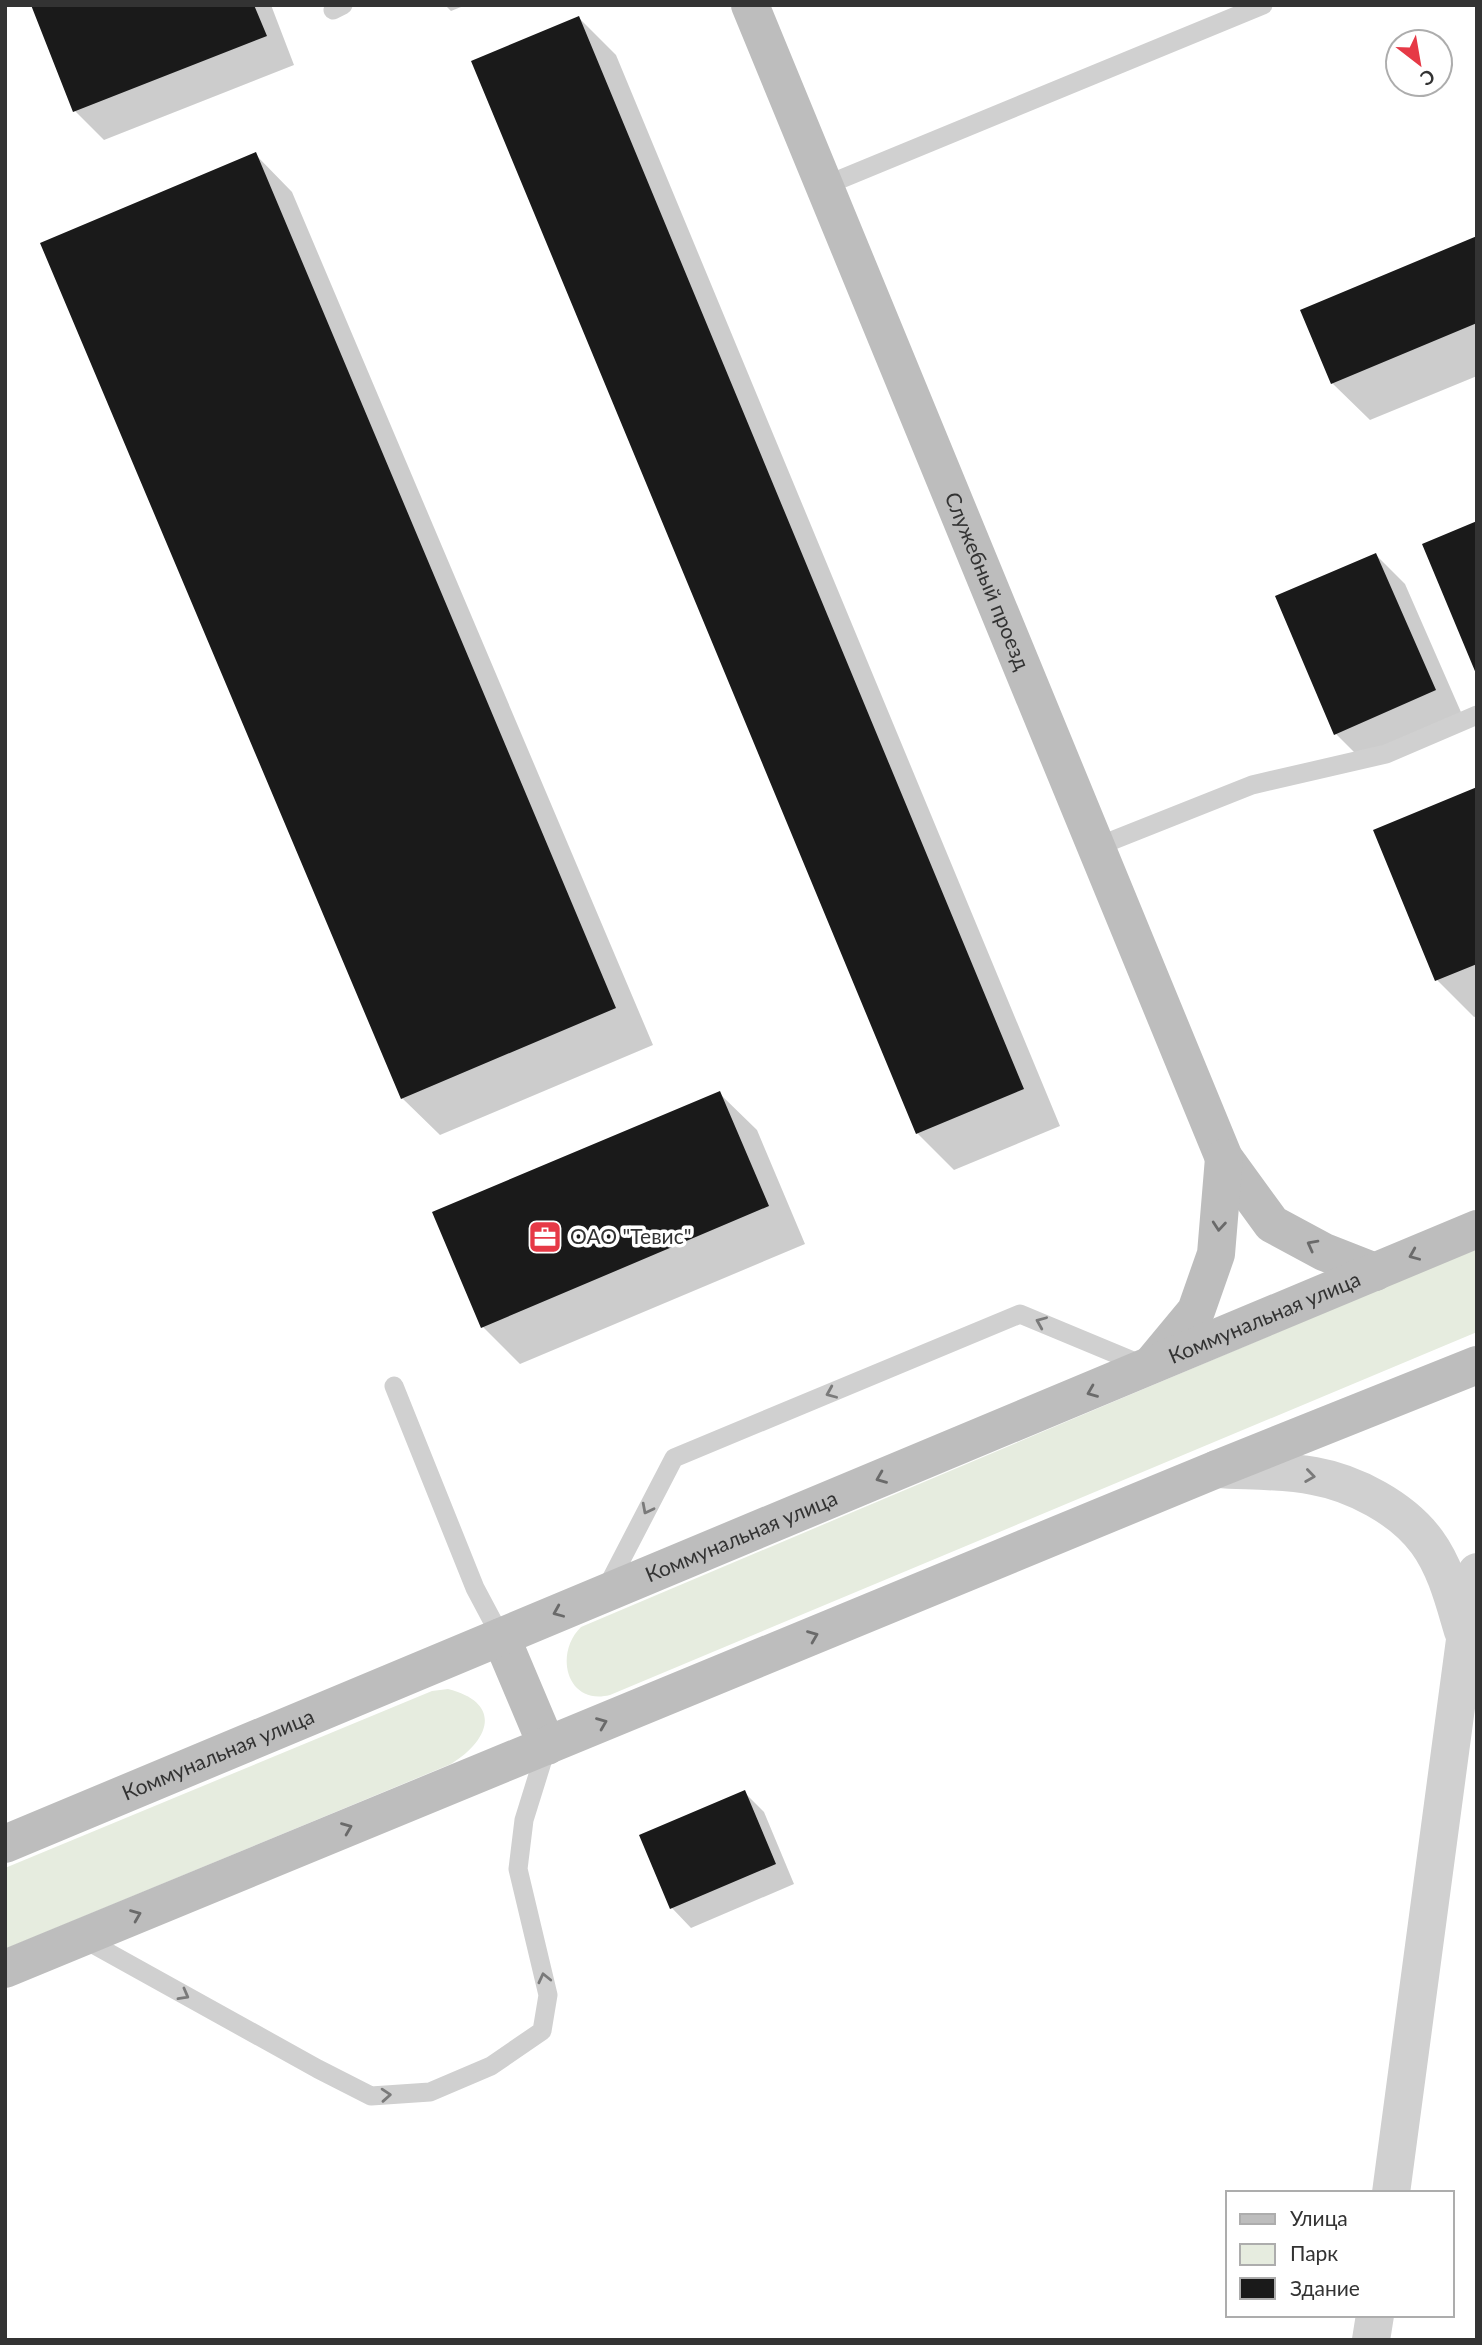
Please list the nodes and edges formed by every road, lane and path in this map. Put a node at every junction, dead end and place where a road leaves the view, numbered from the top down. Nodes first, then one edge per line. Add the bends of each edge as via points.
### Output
1 (750, 5) edge
2 (1263, 5) edge
3 (824, 186) junction
4 (1477, 715) edge
5 (1096, 847) junction
6 (1224, 1158) junction
7 (1477, 1229) edge
8 (1375, 1272) junction
9 (1477, 1365) edge
10 (1149, 1368) junction
11 (394, 1386) dead end
12 (1217, 1469) junction
13 (1477, 1572) edge
14 (604, 1592) junction
15 (501, 1637) junction
16 (1465, 1640) junction
17 (547, 1745) junction
18 (5, 1844) edge
19 (81, 1937) junction
20 (5, 1969) edge
21 (1391, 2191) edge
22 (1375, 2317) edge
23 (1371, 2340) edge

1 - 3 main road, Служебный проезд
2 - 3 lane
3 - 5 main road, Служебный проезд
4 - 5 lane via 1387,754 1252,785
5 - 6 main road, Служебный проезд
8 -> 6 main road, Служебный проезд via 1272,1224
6 -> 10 main road, Служебный проезд via 1216,1254 1200,1300
7 -> 8 main road, Коммунальная улица
8 - 10 main road, Коммунальная улица
9 - 12 main road
10 -> 14 main road, Коммунальная улица
10 -> 14 lane via 1020,1314 674,1458
11 - 15 lane via 475,1588
12 -> 16 street via 1314,1476 1359,1490 1401,1516 1427,1542 1448,1582
17 -> 12 main road
13 - 16 street
14 -> 15 main road, Коммунальная улица
15 - 17 main road
15 - 18 main road, Коммунальная улица
16 - 21 street
19 -> 17 main road
19 -> 17 lane via 371,2096 430,2092 491,2067 542,2032 548,1994 518,1869 524,1820
19 - 20 main road
22 - 23 street

